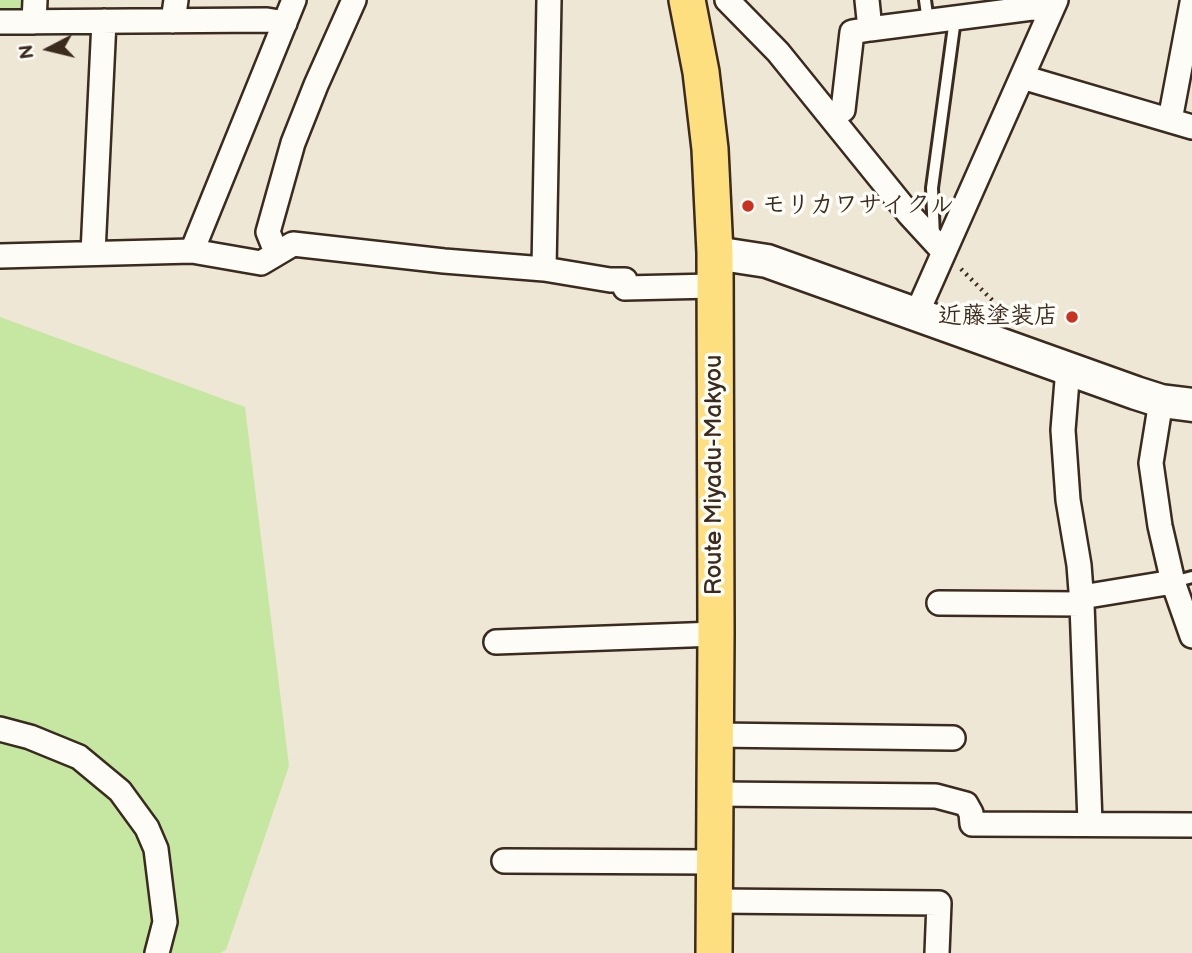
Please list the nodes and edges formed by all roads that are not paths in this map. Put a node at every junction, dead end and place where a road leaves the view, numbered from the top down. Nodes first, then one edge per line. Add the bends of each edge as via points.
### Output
1 (294, 0) edge
2 (354, 0) edge
3 (549, 0) edge
4 (687, 0) edge
5 (727, 0) edge
6 (867, 0) edge
7 (1043, 4) edge
8 (977, 8) edge
9 (174, 10) edge
10 (35, 11) edge
11 (926, 11) edge
12 (1191, 12) edge
13 (955, 19) junction
14 (104, 21) junction
15 (0, 22) edge
16 (285, 23) junction
17 (870, 29) junction
18 (1022, 77) junction
19 (843, 110) dead end
20 (1181, 123) edge
21 (939, 246) junction
22 (192, 251) junction
23 (276, 252) junction
24 (93, 253) junction
25 (0, 256) edge
26 (544, 269) junction
27 (714, 269) junction
28 (917, 313) junction
29 (1068, 368) junction
30 (1161, 401) junction
31 (1192, 405) edge
32 (1183, 579) edge
33 (1082, 601) junction
34 (939, 603) dead end
35 (716, 634) junction
36 (1192, 636) edge
37 (496, 642) dead end
38 (0, 729) edge
39 (715, 735) junction
40 (953, 738) dead end
41 (715, 794) junction
42 (1090, 823) junction
43 (1192, 825) edge
44 (504, 861) dead end
45 (714, 862) junction
46 (715, 901) junction
47 (157, 953) edge
48 (714, 953) edge
49 (937, 953) edge

1 - 16 street
2 - 23 street via 293,143 268,232
3 - 26 street
4 - 27 main road, Route Miyadu-Makyou via 710,149
5 - 21 street via 778,52
6 - 17 street
7 - 8 street
7 - 18 street
8 - 13 street
9 - 14 street
9 - 16 street
10 - 14 street
10 - 15 street
11 - 13 street
11 - 17 street
12 - 20 street
13 - 21 lane via 932,188
14 - 24 street
16 - 22 street
17 - 19 street via 852,32
18 - 20 street
18 - 21 street
21 - 28 street
22 - 23 street via 261,263
22 - 24 street
23 - 26 street via 293,244
24 - 25 street
26 - 27 street via 625,280 625,288
27 - 28 main road via 766,261
27 - 35 main road, Route Miyadu-Makyou
28 - 29 main road
29 - 30 main road
29 - 33 street via 1064,442
30 - 31 main road
30 - 32 street via 1151,463 1160,526
32 - 33 street
32 - 36 street
33 - 34 street
33 - 42 street
35 - 37 street
35 - 39 main road, Route Miyadu-Makyou
38 - 47 street via 79,757 120,791 147,828 156,849 165,922
39 - 40 street
39 - 41 main road, Route Miyadu-Makyou
41 - 42 street via 936,796 966,804 972,824
41 - 45 main road, Route Miyadu-Makyou
42 - 43 street
44 - 45 street
45 - 46 main road, Route Miyadu-Makyou
46 - 48 main road, Route Miyadu-Makyou
46 - 49 street via 939,903

